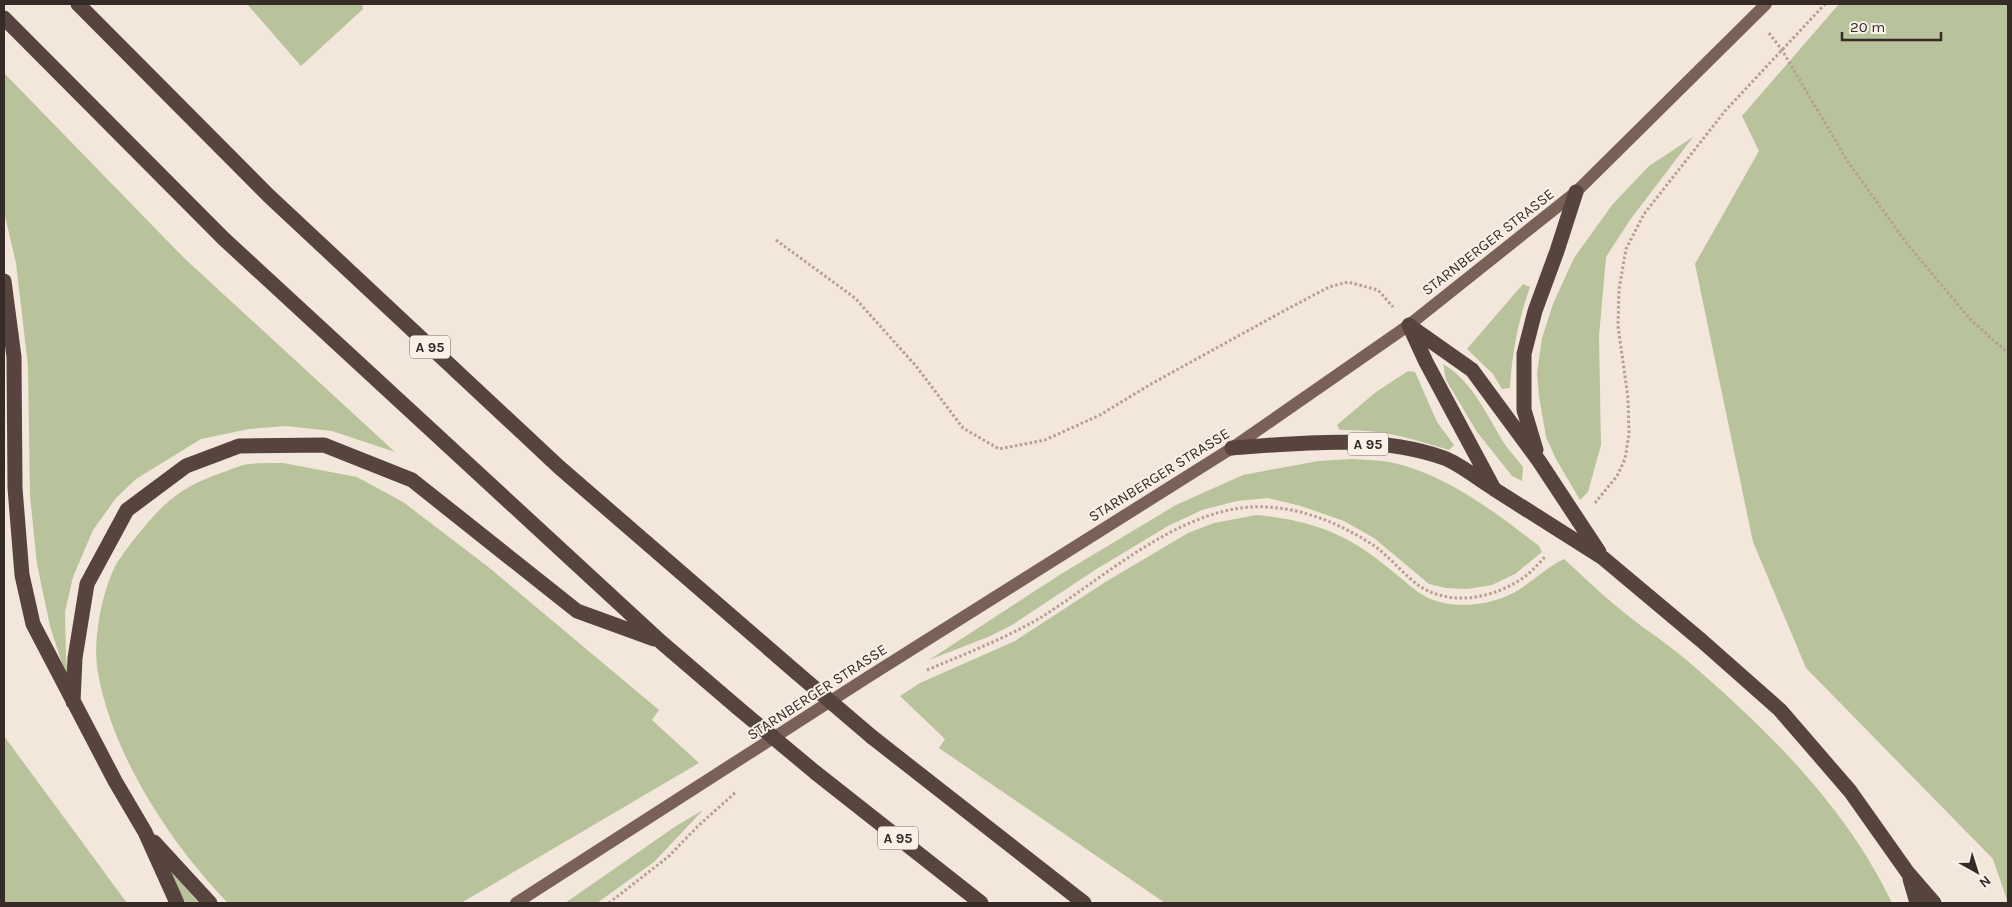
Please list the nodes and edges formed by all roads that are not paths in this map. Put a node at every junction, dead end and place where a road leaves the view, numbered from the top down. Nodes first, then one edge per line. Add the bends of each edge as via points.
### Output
1 (78, 4) edge
2 (1766, 4) edge
3 (4, 18) edge
4 (1576, 192) junction
5 (4, 280) edge
6 (1409, 325) junction
7 (1232, 448) junction
8 (1539, 461) junction
9 (1494, 489) junction
10 (1602, 558) junction
11 (661, 642) junction
12 (73, 702) junction
13 (145, 832) junction
14 (1908, 873) junction
15 (177, 903) edge
16 (210, 903) edge
17 (516, 903) edge
18 (981, 903) edge
19 (1084, 903) edge
20 (1917, 903) edge
21 (1934, 903) edge

1 - 19 highway, A 95, bridge via 269,196 544,453 872,737
2 - 4 main road, STARNBERGER STRASSE
3 - 11 highway, A 95 via 224,239
4 - 6 main road, STARNBERGER STRASSE
4 - 8 highway via 1535,311 1524,354 1524,410
5 - 12 highway via 14,357 15,488 22,575 33,624
6 - 7 main road, STARNBERGER STRASSE
6 - 8 highway via 1472,370
6 - 9 highway
7 - 9 highway, A 95 via 1319,442 1402,448 1445,459
7 - 17 main road, STARNBERGER STRASSE
8 - 10 highway
9 - 10 highway
10 - 14 highway via 1780,710 1850,791
11 - 12 highway via 577,611 412,480 324,445 239,446 186,466 127,510 87,584 75,658
11 - 18 highway, A 95, bridge via 816,772
12 - 13 highway
13 - 15 highway
13 - 16 highway
14 - 20 highway
14 - 21 highway

